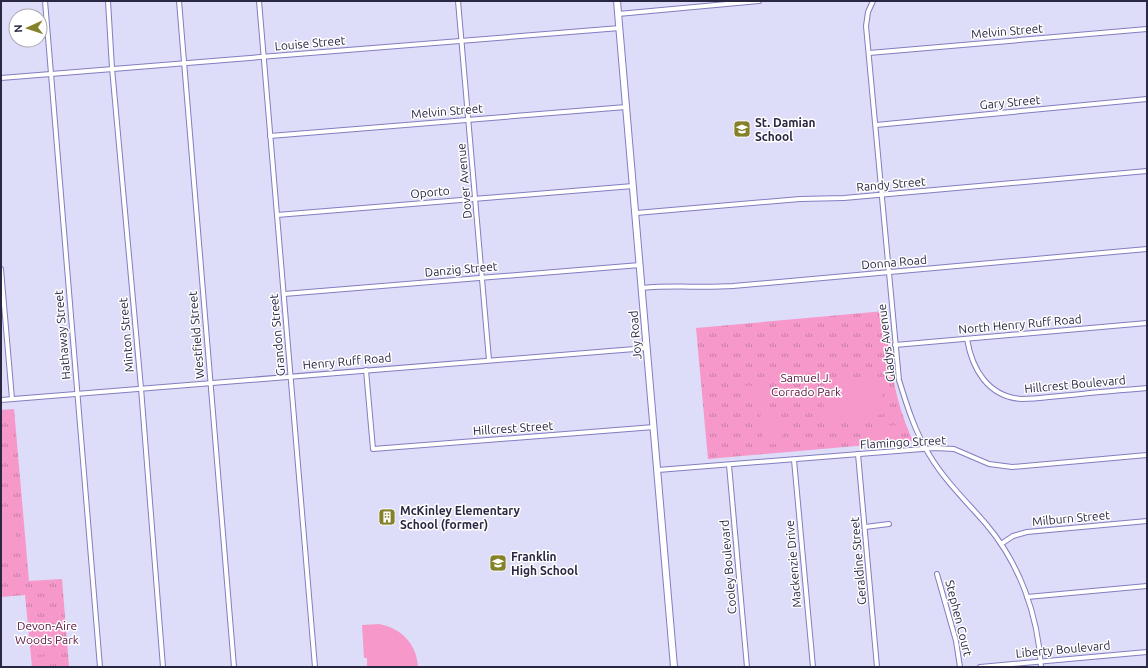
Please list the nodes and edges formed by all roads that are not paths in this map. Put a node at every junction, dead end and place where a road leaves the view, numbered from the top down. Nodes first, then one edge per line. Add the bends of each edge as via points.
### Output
1 (45, 1) edge
2 (108, 1) edge
3 (179, 1) edge
4 (259, 1) edge
5 (458, 1) edge
6 (618, 1) edge
7 (759, 1) edge
8 (870, 2) edge
9 (618, 14) junction
10 (620, 28) junction
11 (1147, 29) edge
12 (462, 41) junction
13 (869, 53) junction
14 (264, 57) junction
15 (184, 63) junction
16 (112, 68) junction
17 (50, 74) junction
18 (1, 78) edge
19 (1147, 99) edge
20 (626, 107) junction
21 (468, 119) junction
22 (876, 124) junction
23 (270, 136) junction
24 (1147, 171) edge
25 (633, 186) junction
26 (882, 195) junction
27 (475, 199) junction
28 (636, 213) junction
29 (277, 215) junction
30 (1147, 249) edge
31 (640, 264) junction
32 (1, 269) edge
33 (889, 272) junction
34 (482, 278) junction
35 (642, 288) junction
36 (284, 294) junction
37 (1147, 323) edge
38 (967, 339) junction
39 (895, 345) junction
40 (647, 348) junction
41 (489, 360) junction
42 (366, 370) junction
43 (291, 376) junction
44 (210, 382) junction
45 (141, 388) junction
46 (1147, 388) edge
47 (78, 393) junction
48 (12, 399) junction
49 (1, 400) edge
50 (654, 427) junction
51 (926, 448) junction
52 (858, 454) junction
53 (1147, 455) edge
54 (794, 460) junction
55 (729, 465) junction
56 (658, 470) junction
57 (1147, 521) edge
58 (889, 524) dead end
59 (865, 527) junction
60 (1001, 544) junction
61 (937, 574) dead end
62 (1147, 586) edge
63 (1028, 597) junction
64 (1147, 652) edge
65 (1041, 661) junction
66 (100, 667) edge
67 (163, 667) edge
68 (234, 667) edge
69 (315, 667) edge
70 (674, 667) edge
71 (747, 667) edge
72 (813, 667) edge
73 (877, 667) edge
74 (960, 667) edge
75 (980, 667) edge
76 (1041, 667) edge

1 - 17 street, Hathaway Street
2 - 16 street, Minton Street
3 - 15 street, Westfield Street
4 - 14 street, Grandon Street
5 - 12 street, Dover Avenue
6 - 9 street, Joy Road
7 - 9 street
8 - 13 street, Gladys Avenue via 866,26
9 - 10 street, Joy Road
10 - 12 street, Louise Street
10 - 20 street, Joy Road
11 - 13 street, Melvin Street
12 - 14 street, Louise Street
12 - 21 street, Dover Avenue
13 - 22 street, Gladys Avenue
14 - 15 street, Louise Street
14 - 23 street, Grandon Street
15 - 16 street, Louise Street
15 - 44 street, Westfield Street
16 - 17 street, Louise Street
16 - 45 street, Minton Street
17 - 18 street, Louise Street
17 - 47 street, Hathaway Street
19 - 22 street, Gary Street
20 - 21 street, Melvin Street
20 - 25 street, Joy Road
21 - 23 street, Melvin Street
21 - 27 street, Dover Avenue
22 - 26 street, Gladys Avenue
23 - 29 street, Grandon Street
24 - 26 street, Randy Street
25 - 27 street, Oporto
25 - 28 street, Joy Road
26 - 28 street, Randy Street
26 - 33 street, Gladys Avenue
27 - 29 street, Oporto
27 - 34 street, Dover Avenue
28 - 31 street, Joy Road
29 - 36 street, Grandon Street
30 - 33 street, Donna Road
31 - 34 street, Danzig Street
31 - 35 street, Joy Road
32 - 48 street
33 - 35 street, Donna Road via 719,287
33 - 39 street, Gladys Avenue
34 - 36 street, Danzig Street
34 - 41 street, Dover Avenue
35 - 40 street, Joy Road
36 - 43 street, Grandon Street
37 - 38 street, North Henry Ruff Road
38 - 39 street, North Henry Ruff Road
38 - 46 street, Hillcrest Boulevard via 972,361 981,377 992,388 1007,396 1028,399
39 - 51 street, Gladys Avenue via 899,380 905,400
40 - 41 street, Henry Ruff Road
40 - 50 street, Joy Road
41 - 42 street, Henry Ruff Road
42 - 43 street, Henry Ruff Road
42 - 50 street, Hillcrest Street via 373,449
43 - 44 street, Henry Ruff Road
43 - 69 street, Grandon Street
44 - 45 street, Henry Ruff Road
44 - 68 street, Westfield Street
45 - 47 street, Henry Ruff Road
45 - 67 street, Minton Street
47 - 48 street, Henry Ruff Road
47 - 66 street, Hathaway Street
48 - 49 street, Henry Ruff Road
50 - 56 street, Joy Road
51 - 52 street, Flamingo Street
51 - 53 street, Flamingo Street via 954,449 989,464 1012,467
51 - 60 street, Gladys Avenue via 943,475
52 - 54 street, Flamingo Street
52 - 59 street, Geraldine Street
54 - 55 street, Flamingo Street
54 - 72 street, Mackenzie Drive
55 - 56 street, Flamingo Street
55 - 71 street, Cooley Boulevard
56 - 70 street, Joy Road
57 - 60 street, Milburn Street via 1027,532 1013,536
58 - 59 street
59 - 73 street, Geraldine Street
60 - 63 street, Gladys Avenue
61 - 74 street, Stephen Court via 956,641
62 - 63 street
63 - 65 street, Gladys Avenue
64 - 65 street, Liberty Boulevard
65 - 75 street, Liberty Boulevard
65 - 76 street, Gladys Avenue

